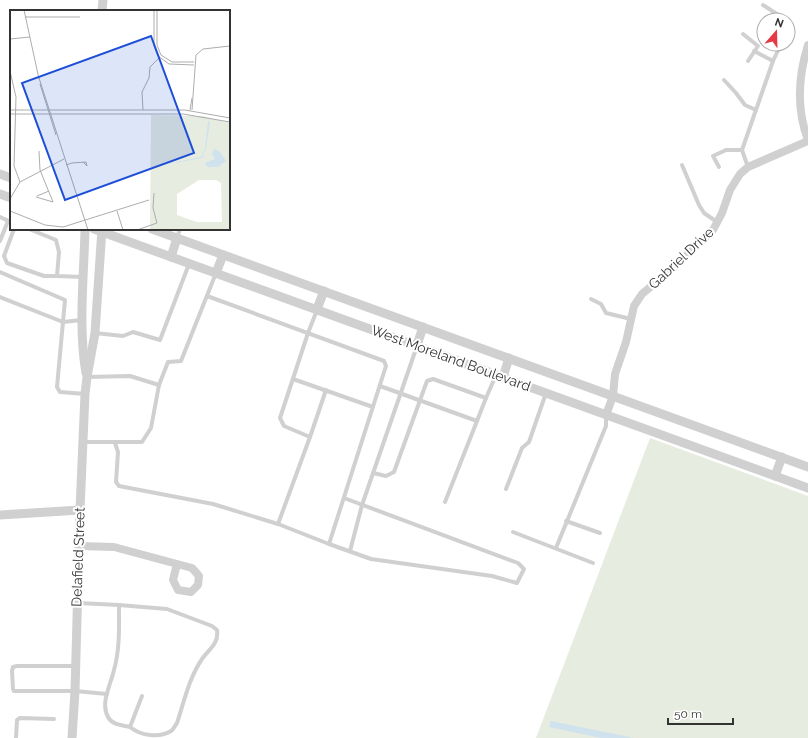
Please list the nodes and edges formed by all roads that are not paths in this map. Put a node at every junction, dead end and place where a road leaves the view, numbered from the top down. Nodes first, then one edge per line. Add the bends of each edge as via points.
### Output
1 (103, 0) edge
2 (763, 5) dead end
3 (102, 10) edge
4 (774, 12) edge
5 (744, 34) dead end
6 (808, 45) edge
7 (754, 51) junction
8 (777, 52) edge
9 (748, 61) dead end
10 (773, 61) junction
11 (724, 80) dead end
12 (756, 110) junction
13 (808, 141) edge
14 (742, 150) junction
15 (682, 164) dead end
16 (719, 167) dead end
17 (748, 167) junction
18 (0, 174) edge
19 (10, 178) edge
20 (0, 194) edge
21 (10, 198) edge
22 (0, 217) edge
23 (10, 221) edge
24 (717, 222) junction
25 (14, 230) edge
26 (31, 230) edge
27 (86, 230) edge
28 (100, 230) edge
29 (155, 230) edge
30 (180, 230) edge
31 (177, 238) junction
32 (0, 241) edge
33 (223, 254) junction
34 (171, 257) junction
35 (189, 263) junction
36 (0, 272) edge
37 (216, 273) junction
38 (57, 276) junction
39 (84, 277) junction
40 (99, 277) junction
41 (324, 291) junction
42 (207, 296) junction
43 (0, 297) edge
44 (591, 298) dead end
45 (318, 309) junction
46 (82, 320) junction
47 (96, 320) junction
48 (631, 320) junction
49 (63, 322) junction
50 (423, 327) junction
51 (95, 333) junction
52 (308, 333) junction
53 (417, 345) junction
54 (509, 358) junction
55 (499, 376) junction
56 (87, 377) junction
57 (293, 379) junction
58 (159, 385) junction
59 (380, 386) junction
60 (326, 390) junction
61 (401, 392) junction
62 (546, 393) junction
63 (86, 394) junction
64 (613, 396) junction
65 (486, 398) junction
66 (420, 399) junction
67 (373, 407) junction
68 (606, 415) junction
69 (477, 421) junction
70 (310, 436) junction
71 (83, 442) junction
72 (115, 443) junction
73 (782, 457) junction
74 (808, 467) edge
75 (373, 473) junction
76 (775, 476) junction
77 (808, 488) edge
78 (506, 489) dead end
79 (344, 498) junction
80 (445, 502) dead end
81 (362, 505) junction
82 (80, 510) junction
83 (0, 515) edge
84 (566, 522) junction
85 (278, 524) junction
86 (513, 532) dead end
87 (600, 533) dead end
88 (329, 544) junction
89 (79, 546) junction
90 (556, 548) junction
91 (350, 551) junction
92 (593, 562) dead end
93 (177, 564) dead end
94 (77, 603) junction
95 (120, 605) junction
96 (75, 666) junction
97 (74, 691) junction
98 (107, 694) junction
99 (142, 696) dead end
100 (54, 719) dead end
101 (130, 728) junction
102 (16, 738) edge
103 (72, 738) edge

1 - 3 street
2 - 4 lane
5 - 7 lane via 758,46
6 - 13 street via 799,93 800,110
7 - 9 lane
7 - 10 lane
8 - 10 lane
10 - 12 lane
11 - 12 lane via 745,105
12 - 14 lane
13 - 17 street, Gabriel Drive
14 - 16 lane via 726,150 713,156
14 - 17 lane
15 - 24 lane via 699,205 704,213
17 - 24 street, Gabriel Drive via 730,190
18 - 19 street
20 - 21 street
22 - 23 lane
23 - 32 lane
24 - 48 street, Gabriel Drive via 703,241 642,294 634,306
25 - 38 lane via 4,256 7,263 44,276
26 - 38 lane via 56,240 59,252
27 - 39 street, Delafield Street
28 - 34 street, West Moreland Boulevard
28 - 40 street, Delafield Street
29 - 31 street, West Moreland Boulevard
30 - 31 lane
31 - 33 street, West Moreland Boulevard
31 - 34 street
33 - 37 street
33 - 41 street, West Moreland Boulevard
34 - 35 street, West Moreland Boulevard
35 - 37 street, West Moreland Boulevard
35 - 51 lane via 160,340 133,332 123,336
36 - 49 lane via 65,300
37 - 42 lane
37 - 45 street, West Moreland Boulevard
38 - 39 lane
39 - 40 street
39 - 46 street, Delafield Street
40 - 47 street, Delafield Street
41 - 45 street
41 - 50 street, West Moreland Boulevard
42 - 52 lane
42 - 58 lane via 181,360 168,362
43 - 49 lane
44 - 48 lane via 601,304 606,314
45 - 52 lane
45 - 53 street, West Moreland Boulevard
46 - 47 street
46 - 49 lane
46 - 56 street, Delafield Street
47 - 51 street, Delafield Street
48 - 64 street, Gabriel Drive via 615,374
49 - 63 lane via 57,387 60,392
50 - 53 street
50 - 54 street, West Moreland Boulevard
51 - 56 street, Delafield Street
52 - 57 lane
52 - 59 lane via 384,361 386,366
53 - 55 street, West Moreland Boulevard
53 - 61 lane
54 - 55 street
54 - 64 street, West Moreland Boulevard
55 - 62 street, West Moreland Boulevard
55 - 65 lane
56 - 58 lane via 130,376
56 - 63 street, Delafield Street
57 - 60 lane
57 - 70 lane via 280,418 284,426
58 - 72 lane via 151,428 142,442
59 - 61 lane
59 - 67 lane
60 - 67 lane
60 - 70 lane
61 - 66 lane
61 - 75 lane
62 - 68 street, West Moreland Boulevard
62 - 78 lane via 529,442 519,453
63 - 71 street, Delafield Street
64 - 68 street, Gabriel Drive
64 - 73 street, West Moreland Boulevard
65 - 66 lane via 433,379 427,381
65 - 69 lane
66 - 69 lane
66 - 75 lane via 394,472 386,476
67 - 79 lane
68 - 76 street, West Moreland Boulevard
68 - 84 lane via 606,426
69 - 80 lane
70 - 85 lane
71 - 72 lane
71 - 82 street, Delafield Street
72 - 85 lane via 118,452 116,482 119,486 213,504
73 - 74 street, West Moreland Boulevard
73 - 76 street
75 - 81 lane
76 - 77 street, West Moreland Boulevard
79 - 81 lane
79 - 88 lane
81 - 91 lane
81 - 91 lane via 518,562 524,569 517,583 492,576 371,559
82 - 83 street
82 - 89 street, Delafield Street
84 - 87 lane
84 - 90 lane
85 - 88 lane
86 - 90 lane
88 - 91 lane
89 - 93 street via 114,547
89 - 94 street, Delafield Street
90 - 92 lane
94 - 95 lane
94 - 96 street, Delafield Street
95 - 98 lane via 118,654
95 - 101 lane via 167,609 212,626 218,635 195,670 177,723 172,730 161,736 147,736
96 - 97 street, Delafield Street
96 - 97 lane via 17,666 13,667 12,671 14,691
97 - 98 lane
97 - 103 street, Delafield Street
98 - 101 lane via 107,716 112,722
99 - 101 lane
100 - 102 lane via 20,718 17,720

